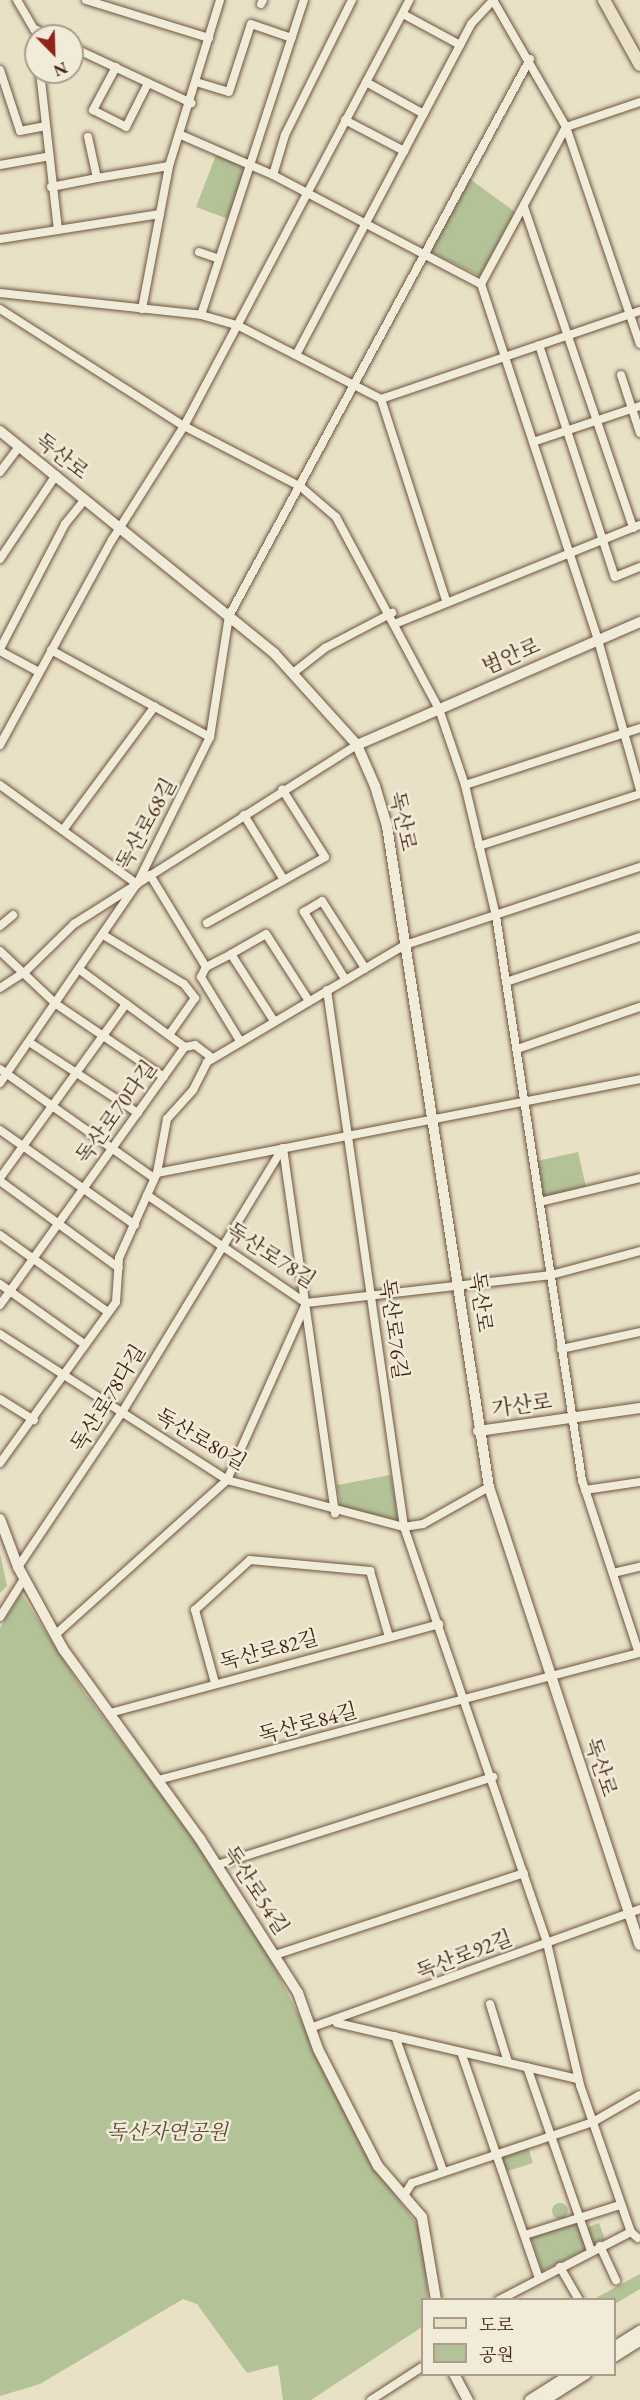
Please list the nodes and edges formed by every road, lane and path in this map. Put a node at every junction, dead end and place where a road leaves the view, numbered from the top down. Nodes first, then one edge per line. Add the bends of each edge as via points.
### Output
1 (17, 0) edge
2 (86, 0) edge
3 (220, 0) edge
4 (304, 0) edge
5 (352, 0) edge
6 (410, 0) edge
7 (493, 0) edge
8 (604, 0) edge
9 (403, 14) junction
10 (32, 24) edge
11 (209, 38) junction
12 (292, 38) junction
13 (460, 45) junction
14 (84, 52) edge
15 (530, 59) junction
16 (640, 65) edge
17 (116, 67) junction
18 (0, 70) edge
19 (196, 82) junction
20 (366, 82) junction
21 (148, 83) junction
22 (41, 84) edge
23 (640, 102) edge
24 (191, 103) junction
25 (424, 114) junction
26 (345, 120) junction
27 (45, 126) junction
28 (566, 127) junction
29 (181, 135) junction
30 (88, 137) dead end
31 (404, 151) junction
32 (46, 157) junction
33 (0, 165) edge
34 (169, 166) junction
35 (250, 166) junction
36 (273, 175) junction
37 (97, 178) junction
38 (51, 188) junction
39 (306, 192) junction
40 (524, 207) junction
41 (160, 214) junction
42 (366, 223) junction
43 (58, 230) junction
44 (0, 239) edge
45 (199, 252) dead end
46 (424, 253) junction
47 (219, 259) junction
48 (481, 284) junction
49 (0, 293) edge
50 (0, 309) edge
51 (142, 309) junction
52 (640, 311) edge
53 (201, 315) junction
54 (630, 315) junction
55 (237, 325) junction
56 (568, 336) junction
57 (640, 344) edge
58 (539, 345) junction
59 (296, 355) junction
60 (505, 357) junction
61 (621, 375) dead end
62 (354, 385) junction
63 (381, 399) junction
64 (636, 408) edge
65 (597, 421) junction
66 (184, 426) junction
67 (0, 431) edge
68 (567, 431) junction
69 (640, 433) edge
70 (533, 442) junction
71 (19, 447) junction
72 (0, 472) edge
73 (56, 476) junction
74 (301, 487) junction
75 (85, 499) junction
76 (637, 526) edge
77 (121, 527) junction
78 (603, 540) junction
79 (570, 553) junction
80 (0, 559) edge
81 (640, 567) edge
82 (447, 603) junction
83 (392, 613) junction
84 (229, 616) junction
85 (640, 622) edge
86 (397, 623) junction
87 (598, 640) junction
88 (0, 650) edge
89 (51, 650) junction
90 (39, 672) junction
91 (293, 673) junction
92 (155, 706) junction
93 (439, 709) junction
94 (640, 728) edge
95 (624, 734) junction
96 (210, 737) junction
97 (0, 745) edge
98 (357, 745) junction
99 (0, 784) edge
100 (465, 785) junction
101 (282, 789) junction
102 (640, 789) edge
103 (640, 794) edge
104 (244, 815) junction
105 (63, 830) junction
106 (479, 846) junction
107 (640, 867) edge
108 (150, 875) junction
109 (284, 880) junction
110 (137, 884) junction
111 (13, 915) dead end
112 (496, 916) junction
113 (207, 923) dead end
114 (0, 926) edge
115 (105, 936) junction
116 (640, 936) edge
117 (405, 945) junction
118 (0, 951) edge
119 (231, 954) junction
120 (206, 967) junction
121 (365, 968) junction
122 (80, 970) junction
123 (22, 974) junction
124 (345, 980) junction
125 (506, 982) junction
126 (0, 988) edge
127 (327, 990) junction
128 (309, 1001) junction
129 (56, 1004) junction
130 (126, 1004) junction
131 (640, 1007) edge
132 (274, 1021) junction
133 (169, 1035) junction
134 (102, 1036) junction
135 (240, 1041) junction
136 (29, 1042) junction
137 (185, 1047) junction
138 (517, 1049) junction
139 (212, 1058) junction
140 (3, 1072) edge
141 (76, 1072) junction
142 (164, 1077) junction
143 (640, 1079) edge
144 (0, 1083) edge
145 (525, 1102) junction
146 (52, 1107) junction
147 (138, 1113) junction
148 (430, 1121) junction
149 (0, 1130) edge
150 (348, 1136) junction
151 (23, 1146) junction
152 (283, 1148) junction
153 (112, 1149) junction
154 (156, 1176) junction
155 (640, 1178) edge
156 (0, 1179) edge
157 (83, 1188) junction
158 (147, 1196) junction
159 (540, 1202) junction
160 (58, 1224) junction
161 (135, 1225) junction
162 (0, 1235) edge
163 (222, 1245) junction
164 (640, 1251) edge
165 (33, 1259) junction
166 (119, 1268) junction
167 (551, 1275) junction
168 (0, 1284) edge
169 (460, 1289) junction
170 (10, 1291) junction
171 (371, 1294) junction
172 (306, 1303) junction
173 (0, 1305) edge
174 (108, 1312) junction
175 (640, 1332) edge
176 (0, 1334) edge
177 (84, 1344) junction
178 (561, 1349) junction
179 (60, 1375) junction
180 (0, 1399) edge
181 (640, 1408) edge
182 (121, 1414) junction
183 (572, 1418) junction
184 (34, 1420) junction
185 (478, 1431) junction
186 (0, 1463) edge
187 (227, 1480) junction
188 (640, 1482) edge
189 (489, 1487) junction
190 (585, 1490) junction
191 (335, 1513) junction
192 (0, 1519) edge
193 (404, 1527) junction
194 (18, 1567) junction
195 (640, 1568) edge
196 (613, 1574) junction
197 (24, 1579) junction
198 (0, 1617) edge
199 (439, 1624) junction
200 (55, 1635) junction
201 (389, 1637) junction
202 (640, 1653) edge
203 (550, 1678) junction
204 (215, 1683) junction
205 (467, 1700) junction
206 (110, 1713) junction
207 (493, 1777) junction
208 (158, 1780) junction
209 (218, 1865) junction
210 (524, 1873) junction
211 (640, 1909) edge
212 (629, 1913) junction
213 (547, 1942) junction
214 (640, 1945) edge
215 (275, 1955) junction
216 (489, 2004) dead end
217 (335, 2023) junction
218 (310, 2028) junction
219 (395, 2036) junction
220 (461, 2052) junction
221 (508, 2062) junction
222 (528, 2067) junction
223 (578, 2079) junction
224 (640, 2095) edge
225 (593, 2122) junction
226 (551, 2136) junction
227 (499, 2153) junction
228 (443, 2171) junction
229 (405, 2194) junction
230 (620, 2205) junction
231 (579, 2218) junction
232 (525, 2235) junction
233 (637, 2237) edge
234 (600, 2246) junction
235 (591, 2251) junction
236 (560, 2267) junction
237 (539, 2278) junction
238 (616, 2280) dead end
239 (436, 2298) edge
240 (503, 2298) edge
241 (578, 2298) edge
242 (640, 2331) edge
243 (640, 2341) edge
244 (616, 2346) edge
245 (616, 2356) edge
246 (421, 2368) edge
247 (455, 2376) edge
248 (568, 2376) edge
249 (583, 2376) edge
250 (371, 2400) edge
251 (468, 2400) edge
252 (530, 2400) edge
253 (545, 2400) edge

1 - 10 street
2 - 11 street
3 - 11 street
4 - 12 street
5 - 36 street via 285,135
6 - 9 street
7 - 13 street
7 - 15 street
8 - 16 main road
9 - 13 street
9 - 20 street
11 - 19 street
12 - 19 street via 251,24 229,92
12 - 35 street
13 - 25 street
14 - 17 street
15 - 28 street
15 - 46 street
17 - 21 street
17 - 21 street via 93,110 126,127
18 - 27 street via 20,131
19 - 24 street
20 - 25 street
20 - 26 street
21 - 24 street
22 - 27 street
23 - 28 street
24 - 29 street
25 - 31 street
26 - 31 street
26 - 39 street
27 - 32 street
28 - 40 street
28 - 54 street
29 - 34 street
29 - 35 street
30 - 37 street
31 - 42 street
32 - 33 street
32 - 38 street
34 - 37 street
34 - 41 street
35 - 36 street
35 - 47 street
36 - 39 street
37 - 38 street
38 - 43 street
39 - 42 street
39 - 55 street
40 - 48 street
40 - 56 street
41 - 43 street
41 - 51 street
42 - 46 street
42 - 59 street
43 - 44 street
45 - 47 street
46 - 48 street
46 - 62 street
47 - 53 street
48 - 60 street
49 - 51 street
50 - 66 street
51 - 53 street
52 - 54 street
53 - 55 street
54 - 56 street
54 - 57 street
55 - 59 street
55 - 66 street
56 - 58 street
56 - 65 street
58 - 60 street
58 - 68 street
59 - 62 street
60 - 63 street
60 - 70 street
61 - 64 street
62 - 63 street
62 - 74 street
63 - 82 street
64 - 65 street
64 - 69 street
65 - 68 street
65 - 76 street
66 - 74 street
66 - 77 street
67 - 71 main road, 독산로
68 - 70 street
68 - 78 street
70 - 79 street
71 - 72 street
71 - 73 main road, 독산로
73 - 75 main road, 독산로
73 - 80 street
74 - 83 street via 336,517
74 - 84 street
75 - 77 main road, 독산로
75 - 88 street via 65,524
76 - 78 street
77 - 84 main road, 독산로
77 - 89 street
78 - 79 street
78 - 81 street via 615,577
79 - 82 street
79 - 87 street
82 - 86 street
83 - 86 street
83 - 91 street via 325,648
84 - 91 main road, 독산로
84 - 96 street, 독산로68길
85 - 87 main road, 범안로
86 - 93 street
87 - 93 main road, 범안로
87 - 95 street
88 - 90 street
89 - 90 street
89 - 92 street
90 - 97 street
91 - 98 main road, 독산로
92 - 96 street
92 - 105 street
93 - 98 main road, 범안로
93 - 100 street
94 - 95 street
95 - 100 street
95 - 102 street
96 - 110 street, 독산로68길
98 - 101 street
98 - 117 main road, 독산로 via 387,826
99 - 105 street
100 - 106 street
101 - 104 street
101 - 109 street via 325,857
103 - 106 street
104 - 108 street
104 - 109 street
105 - 110 street
106 - 112 street
107 - 112 street
108 - 110 street
108 - 120 street
109 - 113 street
110 - 115 street
110 - 123 street, 독산로68길 via 74,924
111 - 114 street
112 - 117 street
112 - 125 street
115 - 122 street
115 - 133 street via 184,984 195,998
116 - 125 street
117 - 121 street
117 - 148 main road, 독산로
118 - 123 street
119 - 120 street
119 - 128 street via 266,934
119 - 132 street
120 - 135 street via 201,977
121 - 124 street
121 - 124 street via 322,901 304,912
122 - 129 street
122 - 130 street
123 - 126 street, 독산로68길
123 - 129 street
124 - 127 street
125 - 138 street
127 - 128 street
127 - 150 street, 독산로76길
128 - 132 street
129 - 134 street
129 - 136 street
130 - 133 street
130 - 134 street
131 - 138 street
132 - 135 street
133 - 137 street
134 - 141 street
134 - 142 street
135 - 139 street
136 - 140 street
136 - 141 street
137 - 139 street via 195,1045
137 - 142 street, 독산로70다길
138 - 145 street
139 - 154 street via 193,1090 167,1119
140 - 144 street
140 - 146 street
141 - 146 street
141 - 147 street
142 - 147 street, 독산로70다길
143 - 145 street
145 - 148 street
145 - 159 street
146 - 151 street
146 - 153 street
147 - 153 street, 독산로70다길
148 - 150 street
148 - 169 main road, 독산로
149 - 151 street
150 - 152 street
150 - 171 street, 독산로76길
151 - 156 street
151 - 157 street
152 - 154 street
152 - 163 street, 독산로78다길
152 - 172 street
153 - 154 street
153 - 157 street, 독산로70다길
154 - 158 street
155 - 159 street
156 - 160 street
157 - 160 street, 독산로70다길
157 - 161 street
158 - 161 street
158 - 163 street, 독산로78길
159 - 167 street
160 - 165 street, 독산로70다길
160 - 166 street
161 - 166 street
162 - 165 street
163 - 172 street, 독산로78길
163 - 182 street, 독산로78다길
164 - 167 street, 독산로78길
165 - 170 street, 독산로70다길
165 - 174 street
166 - 174 street via 119,1293
167 - 169 street, 독산로78길
167 - 178 street
168 - 170 street
169 - 171 street, 독산로78길
169 - 185 main road, 독산로
170 - 173 street, 독산로70다길
170 - 177 street
171 - 172 street, 독산로78길
171 - 193 street, 독산로76길
172 - 187 street
172 - 191 street
174 - 177 street
175 - 178 street
176 - 179 street, 독산로80길
177 - 179 street
178 - 183 street
179 - 182 street, 독산로80길
179 - 184 street
180 - 184 street
181 - 183 main road, 가산로
182 - 187 street, 독산로80길
182 - 194 street, 독산로78다길
183 - 185 main road, 가산로
183 - 190 street, 가산로
184 - 186 street
185 - 189 main road, 독산로
187 - 191 street, 독산로80길
187 - 200 street
188 - 190 street
189 - 193 street, 독산로80길 via 423,1524
189 - 203 main road, 독산로
190 - 196 street, 가산로
191 - 193 street, 독산로80길
192 - 194 main road, 독산로54길
193 - 199 street
194 - 197 main road, 독산로54길
195 - 196 street
196 - 202 street, 가산로
197 - 198 street
197 - 200 main road, 독산로54길
199 - 201 street, 독산로82길
199 - 205 street
200 - 206 main road, 독산로54길
201 - 204 street, 독산로82길
201 - 204 street via 370,1571 250,1560 195,1610
202 - 203 street, 독산로84길
203 - 205 street, 독산로84길
203 - 212 main road, 독산로
204 - 206 street, 독산로82길
205 - 207 street
205 - 208 street, 독산로84길
206 - 208 main road, 독산로54길
207 - 209 street
207 - 210 street
208 - 209 main road, 독산로54길
209 - 215 main road, 독산로54길
210 - 213 street
210 - 215 street
211 - 212 street, 독산로92길
212 - 213 street, 독산로92길
212 - 214 main road, 독산로
213 - 217 street, 독산로92길
213 - 223 street
215 - 218 main road, 독산로54길 via 298,1993
216 - 221 street
217 - 218 street, 독산로92길
217 - 219 street
218 - 229 main road, 독산로54길 via 378,2166
219 - 220 street
219 - 228 street
220 - 221 street
220 - 227 street
221 - 222 street
222 - 223 street
222 - 226 street
223 - 225 street
224 - 225 street
225 - 226 street
225 - 230 street
226 - 227 street
226 - 231 street
227 - 228 street
227 - 232 street
228 - 229 street via 412,2183
229 - 239 main road, 독산로54길 via 429,2238
230 - 231 street
230 - 233 street
231 - 232 street
231 - 235 street
232 - 237 street
233 - 234 street
234 - 235 street
234 - 238 street
235 - 236 street
236 - 237 street
236 - 241 street
237 - 240 street
242 - 244 main road
243 - 245 main road
246 - 250 street
247 - 251 main road
248 - 252 main road
249 - 253 main road

